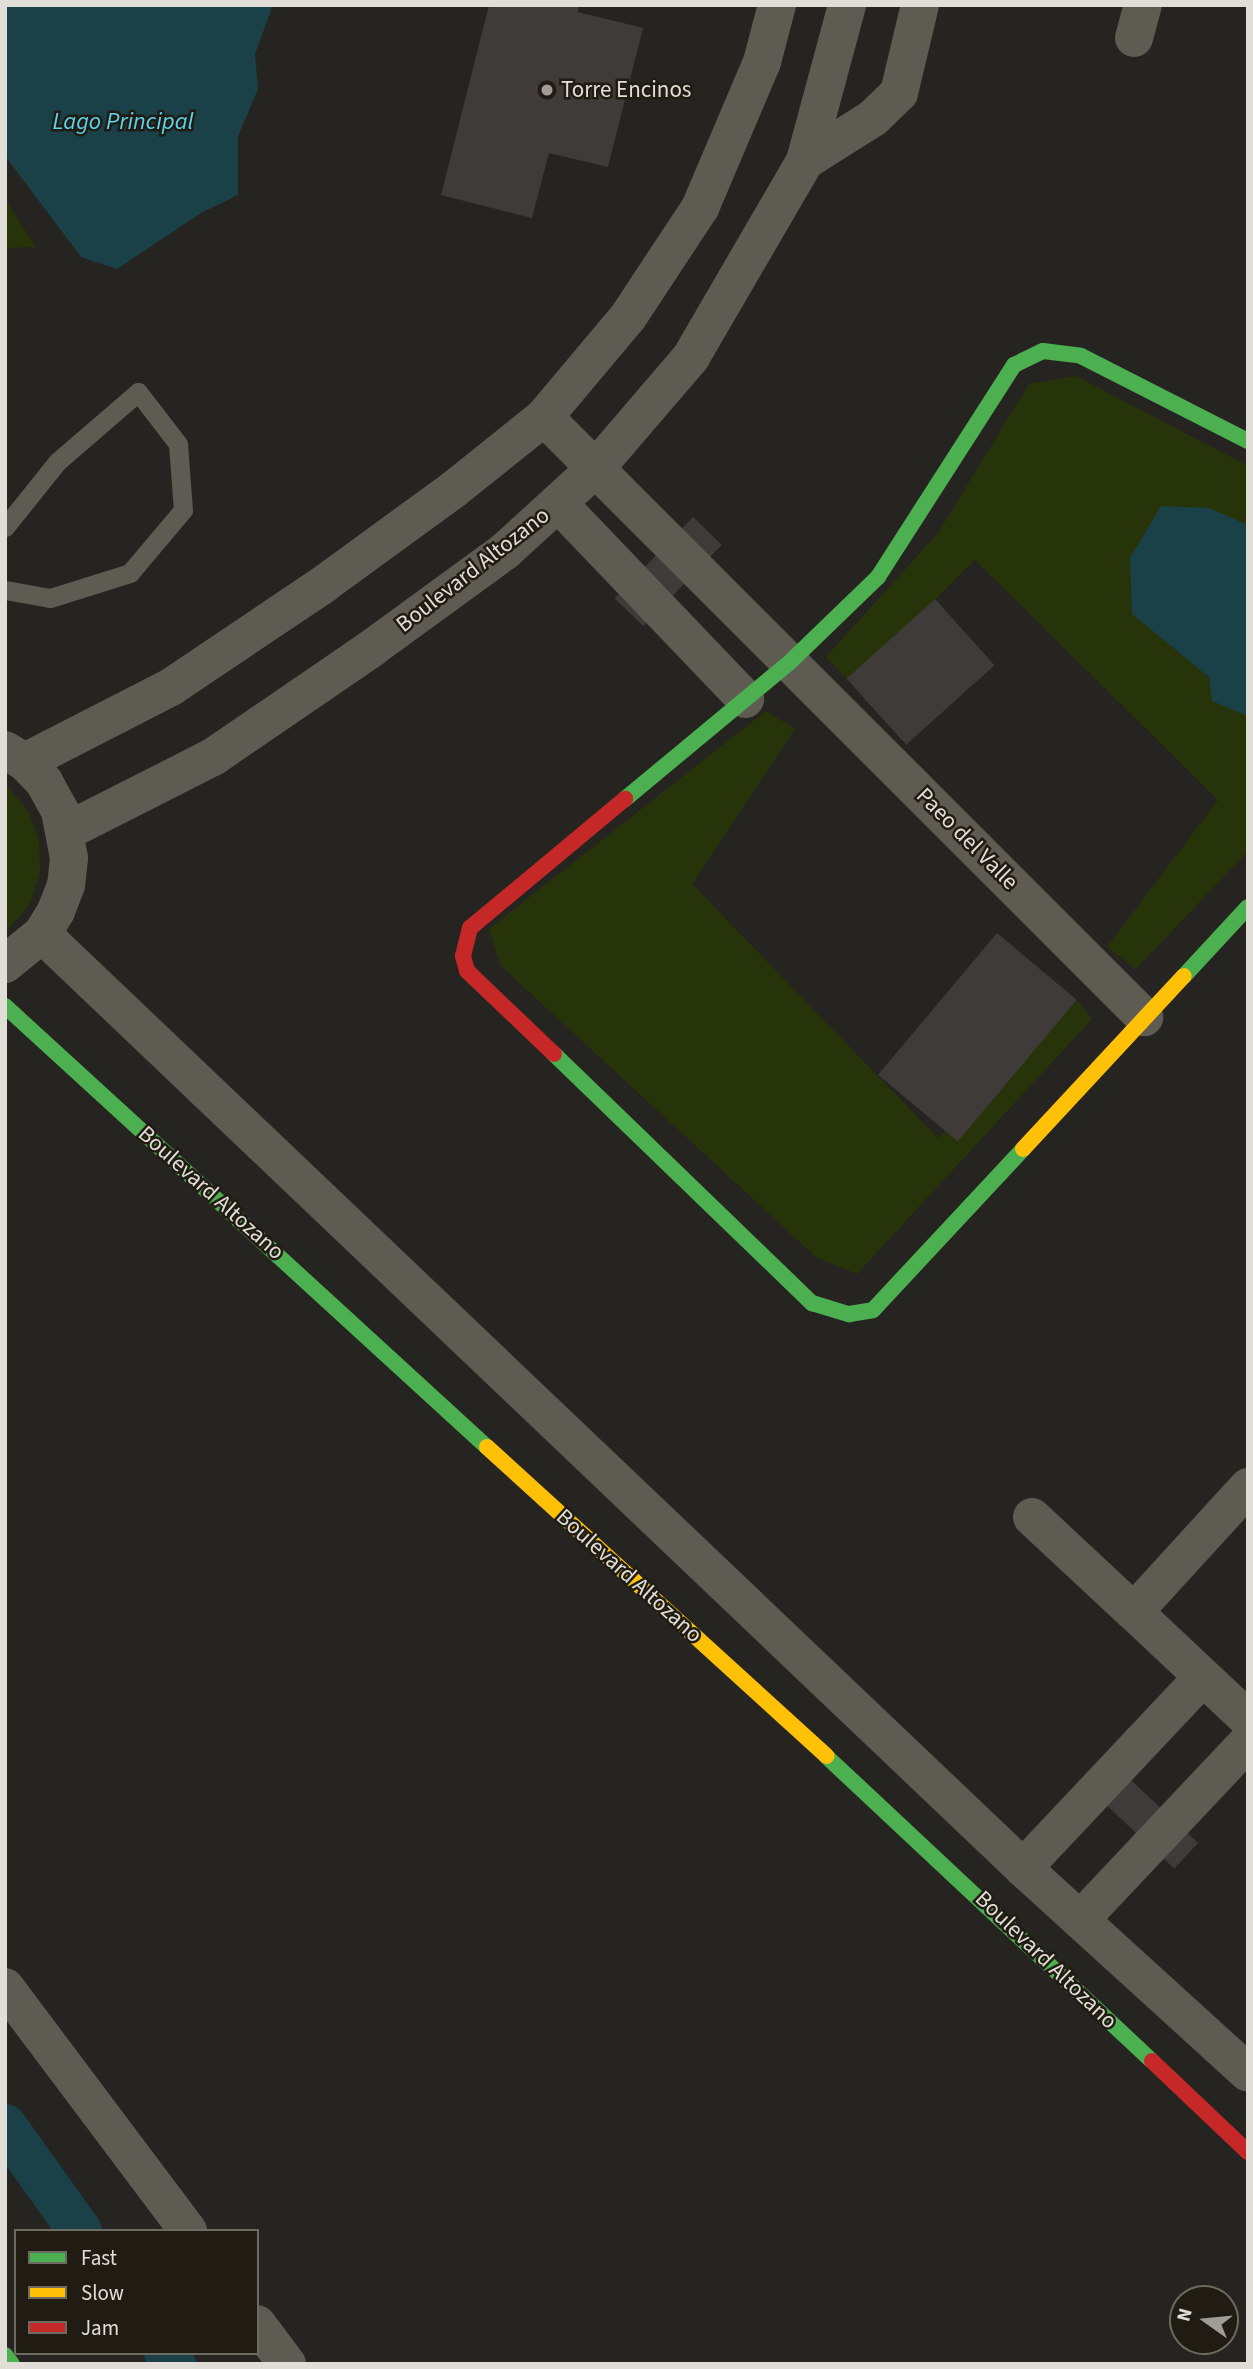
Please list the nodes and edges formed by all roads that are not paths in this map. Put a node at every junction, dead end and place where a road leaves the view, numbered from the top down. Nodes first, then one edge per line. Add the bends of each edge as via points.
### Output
1 (777, 5) edge
2 (847, 5) edge
3 (920, 5) edge
4 (805, 161) junction
5 (544, 417) junction
6 (1248, 440) edge
7 (596, 468) junction
8 (558, 503) junction
9 (5, 527) edge
10 (5, 590) edge
11 (790, 662) junction
12 (746, 699) junction
13 (15, 756) edge
14 (66, 831) junction
15 (1248, 907) edge
16 (42, 934) junction
17 (5, 964) edge
18 (5, 1006) edge
19 (1144, 1017) junction
20 (1248, 1488) edge
21 (1032, 1517) dead end
22 (1134, 1612) junction
23 (1203, 1677) junction
24 (1248, 1719) edge
25 (1248, 1742) edge
26 (1023, 1868) junction
27 (1080, 1920) junction
28 (5, 1987) edge
29 (1248, 2073) edge
30 (1248, 2152) edge
31 (186, 2229) edge
32 (259, 2327) edge
33 (5, 2355) edge
34 (12, 2364) edge
35 (287, 2364) edge

1 - 5 street via 762,62 699,208 628,317
2 - 4 street, Boulevard Altozano
3 - 4 street via 899,93 873,118
4 - 7 street, Boulevard Altozano via 691,357
5 - 7 street, Paeo del Valle
5 - 13 street via 335,576 171,687
6 - 11 main road via 1081,356 1043,351 1014,365 878,577
7 - 8 street, Boulevard Altozano
7 - 11 street, Paeo del Valle
8 - 12 street
8 - 14 street, Boulevard Altozano via 494,559 213,757
9 - 10 lane via 57,462 138,392 178,444 183,510 130,573 50,598
11 - 12 main road
11 - 19 street, Paeo del Valle
12 - 19 main road via 470,928 463,956 467,971 813,1303 849,1314 873,1310
13 - 14 street via 44,782
14 - 16 street via 66,885
15 - 19 main road
16 - 17 street
16 - 26 street
18 - 30 main road, Boulevard Altozano via 971,1888
20 - 22 street
21 - 22 street
22 - 23 street
23 - 24 street
23 - 26 street
25 - 27 street
26 - 27 street
27 - 29 street
28 - 31 street
32 - 35 street
33 - 34 main road

